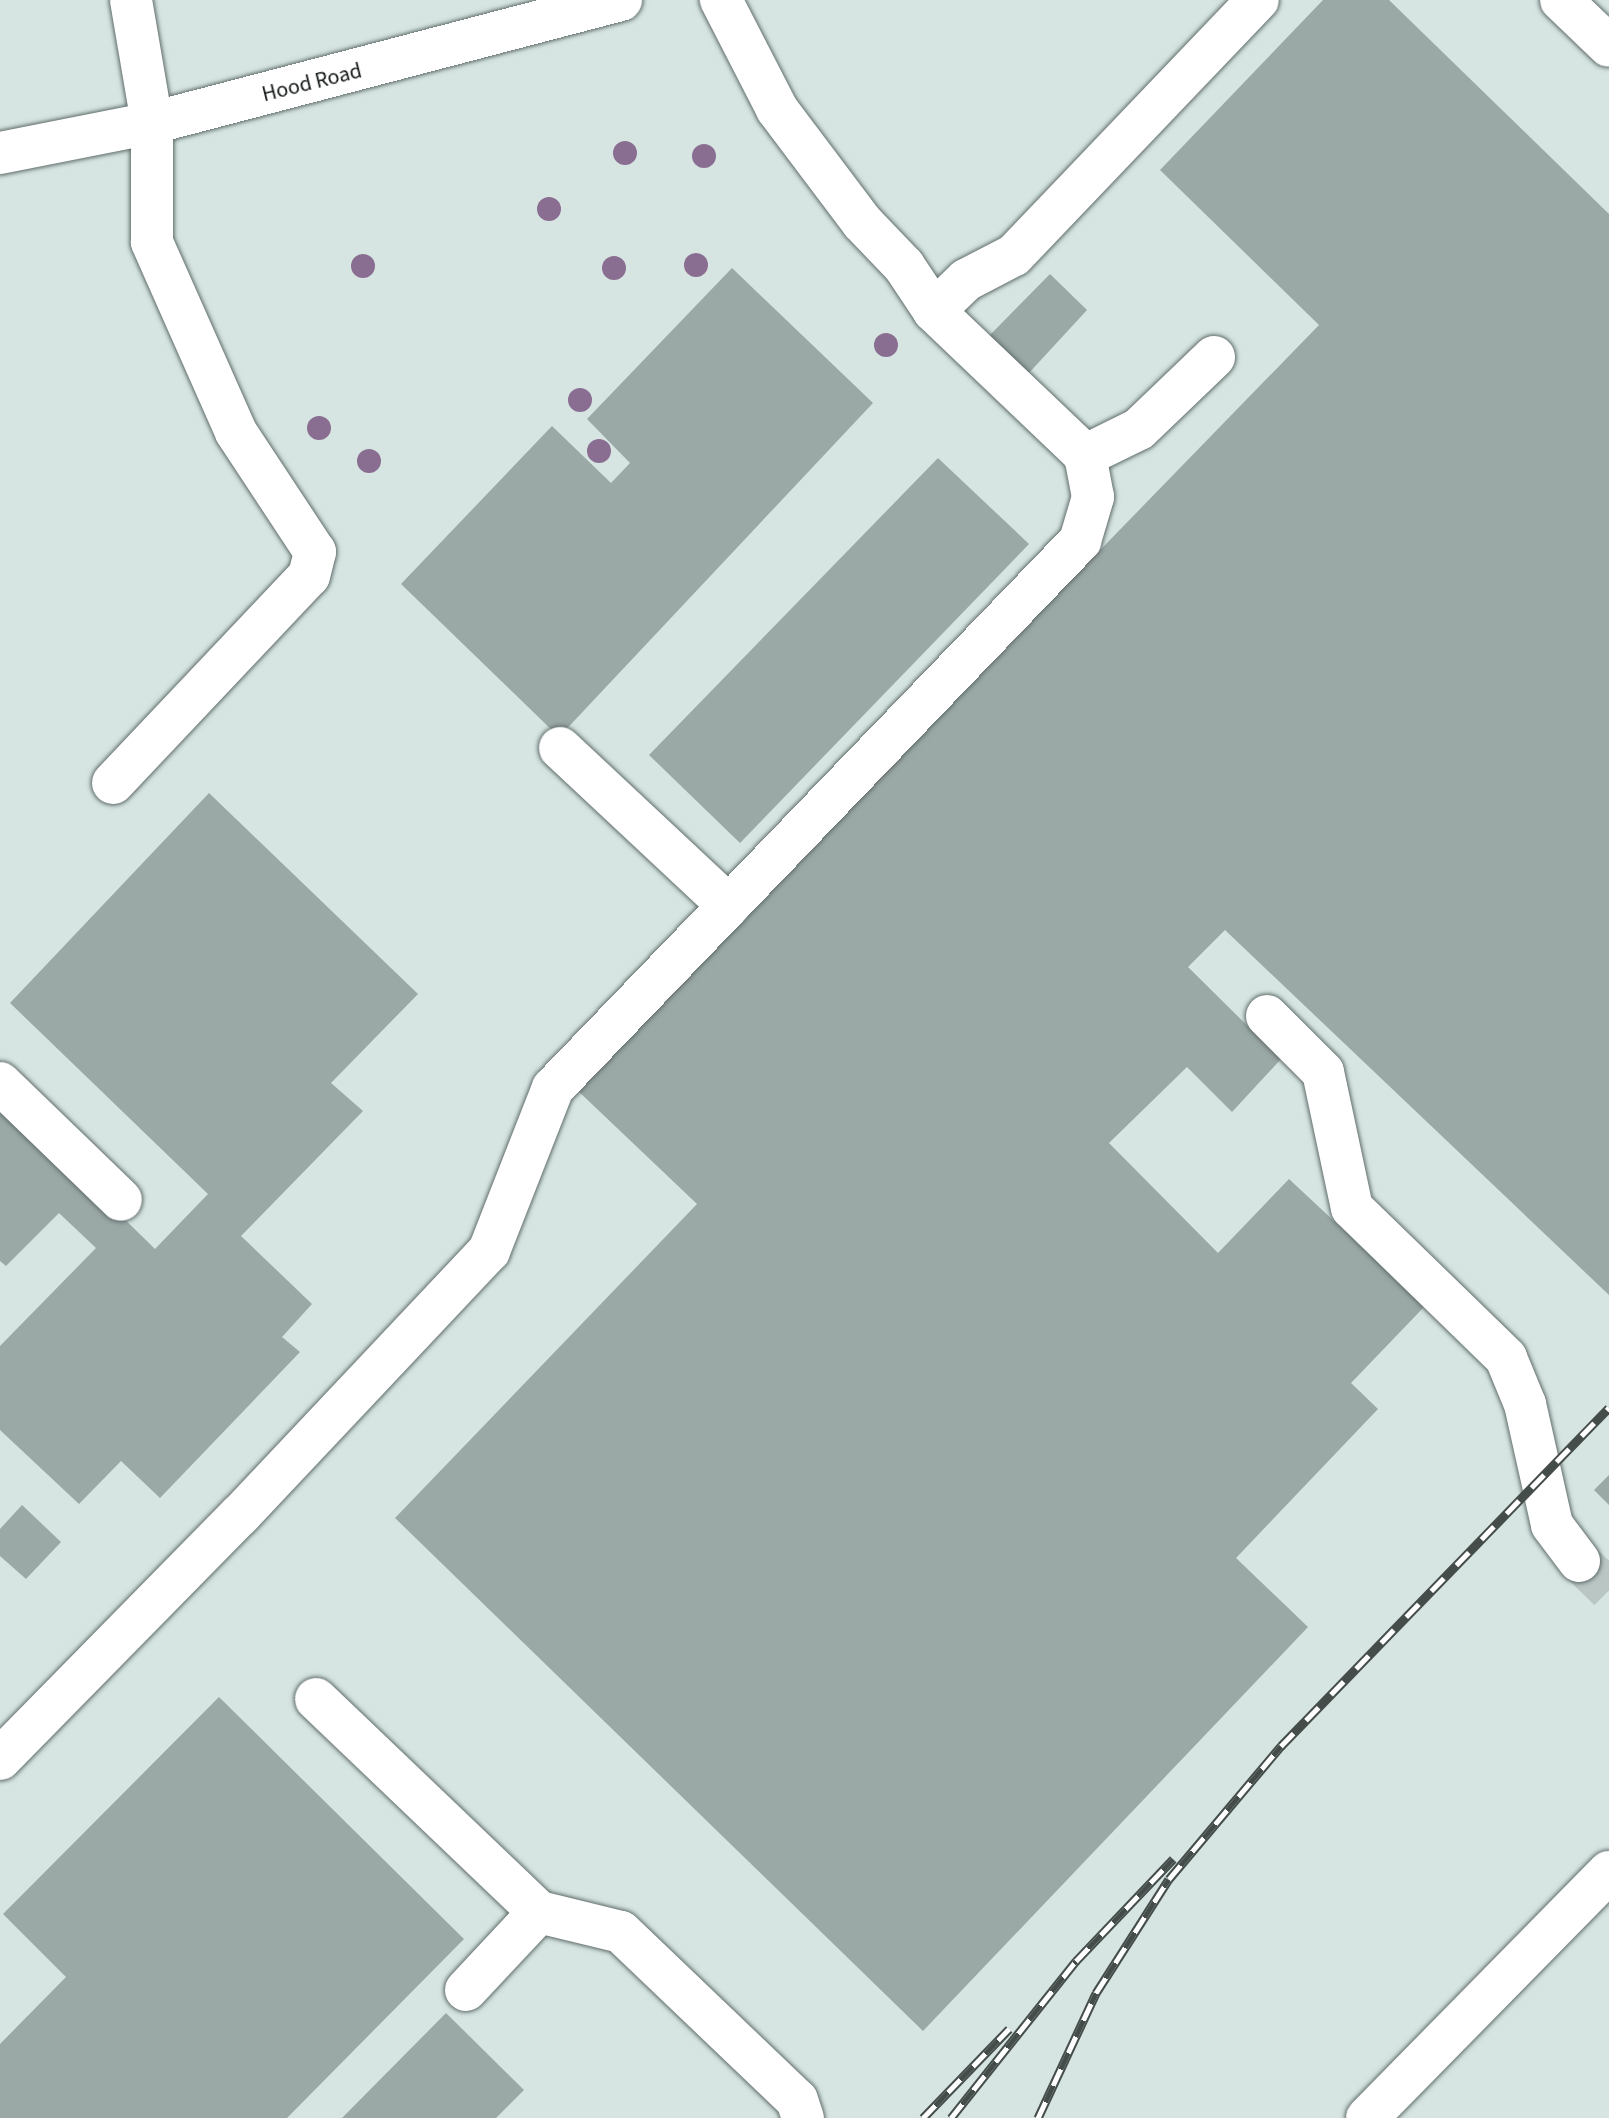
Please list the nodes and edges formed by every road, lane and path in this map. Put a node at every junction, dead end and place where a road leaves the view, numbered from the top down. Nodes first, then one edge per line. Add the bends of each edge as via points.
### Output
1 (131, 0) edge
2 (621, 0) edge
3 (721, 0) edge
4 (1258, 0) edge
5 (1561, 0) edge
6 (1609, 46) edge
7 (152, 123) junction
8 (0, 153) edge
9 (934, 311) junction
10 (1214, 357) dead end
11 (1084, 456) junction
12 (560, 748) dead end
13 (113, 783) dead end
14 (729, 906) junction
15 (1267, 1016) dead end
16 (0, 1083) edge
17 (121, 1200) dead end
18 (1579, 1561) tunnel mouth
19 (316, 1699) dead end
20 (0, 1759) edge
21 (1609, 1872) edge
22 (539, 1912) junction
23 (466, 1990) dead end
24 (803, 2118) edge
25 (1367, 2118) edge

1 - 7 street
2 - 7 street, Hood Road
3 - 9 street via 777,109
4 - 9 street via 1014,255 966,280
5 - 6 street
7 - 8 street, Hood Road
7 - 13 street via 152,242 236,432 315,552 309,576
9 - 11 street via 1061,427
10 - 11 street via 1139,429
11 - 14 street via 1093,497 1080,541
12 - 14 street
14 - 20 street via 553,1088 489,1251
15 - 18 street via 1323,1072 1352,1208 1506,1358 1525,1404 1552,1525
16 - 17 street
19 - 22 street
21 - 25 street
22 - 23 street
22 - 24 street via 621,1932 797,2100

